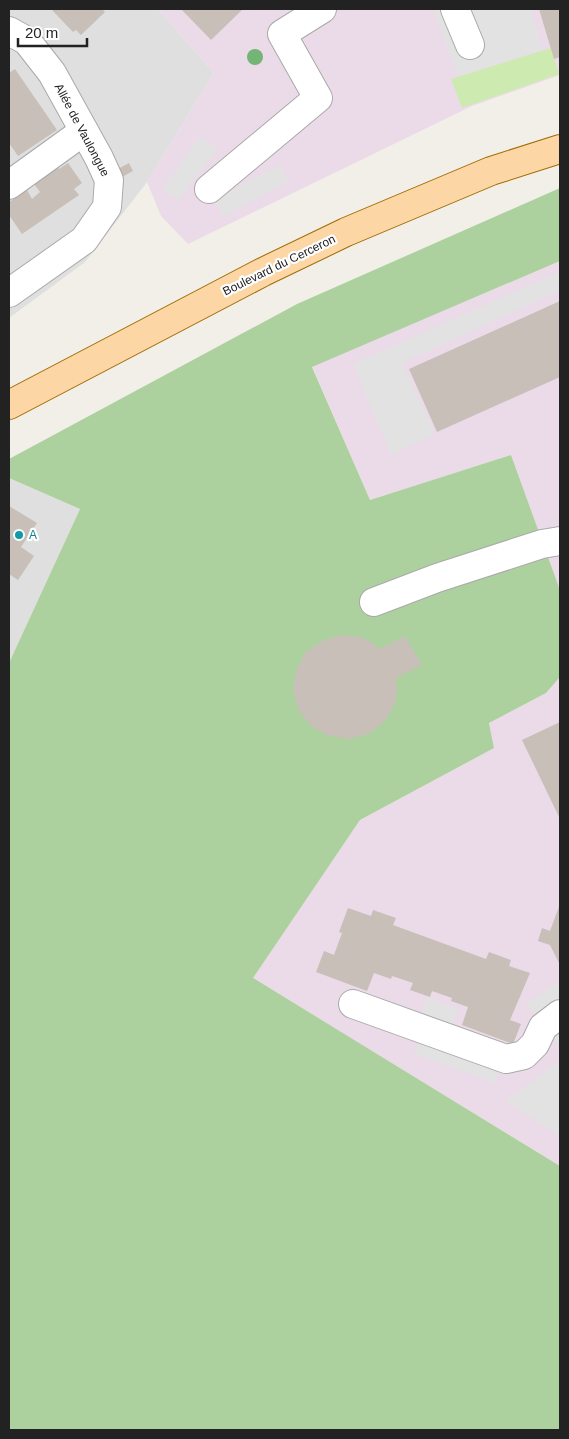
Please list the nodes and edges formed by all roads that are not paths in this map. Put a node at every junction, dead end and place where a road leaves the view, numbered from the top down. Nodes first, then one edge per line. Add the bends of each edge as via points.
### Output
1 (322, 9) edge
2 (455, 9) edge
3 (9, 31) edge
4 (470, 45) dead end
5 (84, 131) junction
6 (560, 148) edge
7 (9, 185) edge
8 (209, 189) dead end
9 (9, 293) edge
10 (9, 405) edge
11 (560, 541) edge
12 (374, 602) dead end
13 (353, 1004) dead end
14 (560, 1014) edge

1 - 8 street via 282,34 318,98
2 - 4 street
3 - 5 street, Allée de Vaulongue via 27,41 52,73
5 - 7 street
5 - 9 street, Allée de Vaulongue via 109,180 107,207 84,240
6 - 10 main road, Boulevard du Cerceron via 491,171 346,232
11 - 12 street via 437,578
13 - 14 street via 506,1059 524,1056 535,1044 543,1026

